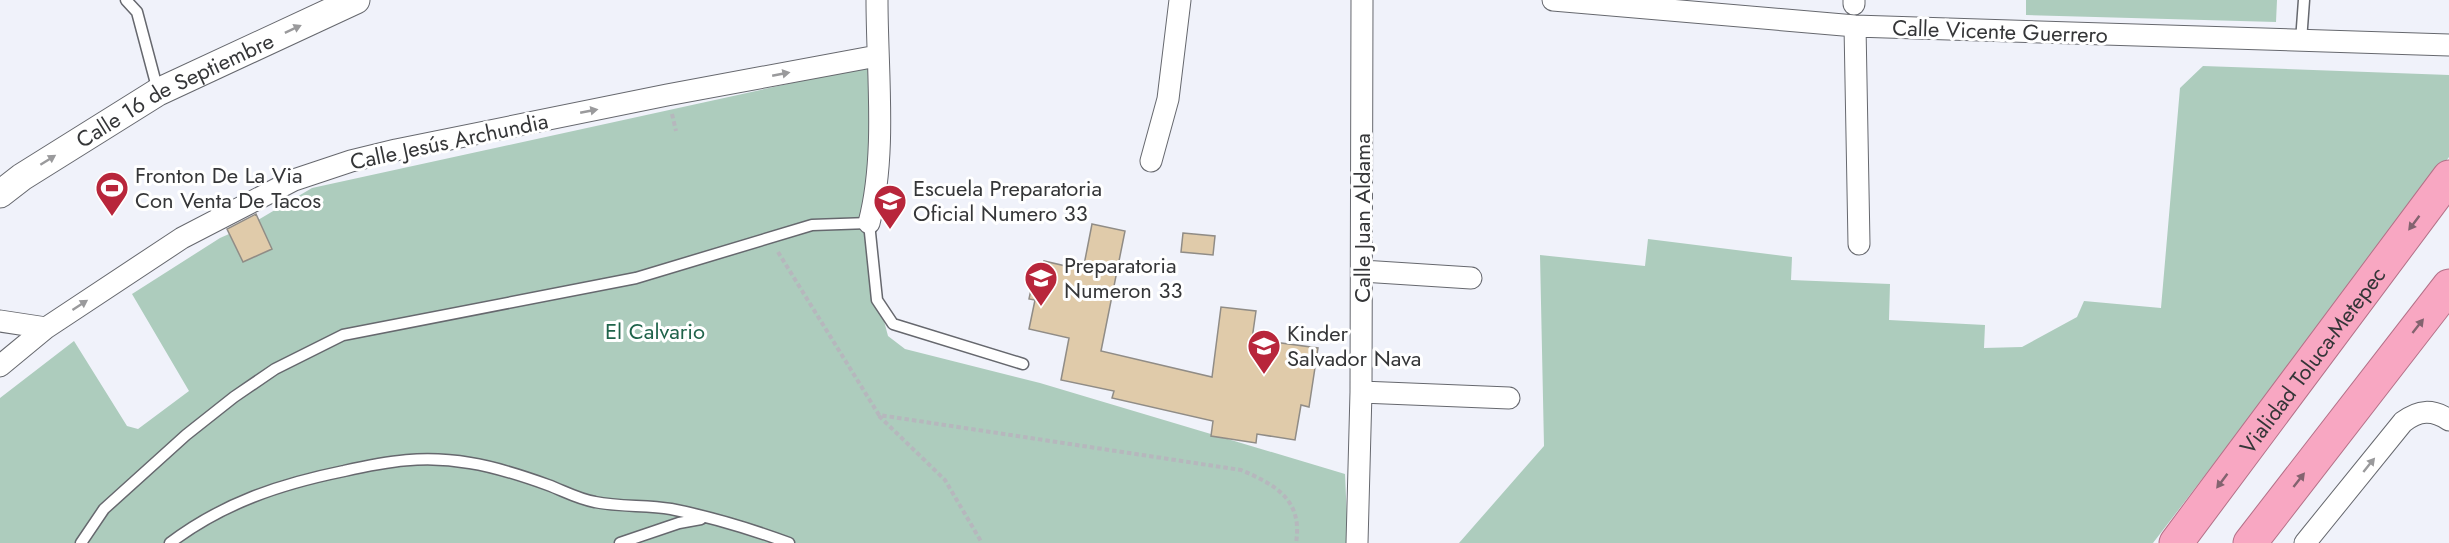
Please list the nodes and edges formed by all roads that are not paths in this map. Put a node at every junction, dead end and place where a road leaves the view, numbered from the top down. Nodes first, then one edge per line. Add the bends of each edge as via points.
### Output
1 (126, 0) edge
2 (356, 0) edge
3 (877, 0) edge
4 (1179, 0) edge
5 (1362, 0) edge
6 (1552, 0) edge
7 (2304, 0) edge
8 (1855, 26) junction
9 (2301, 40) junction
10 (2449, 45) edge
11 (877, 56) junction
12 (159, 92) junction
13 (1150, 161) dead end
14 (2449, 177) edge
15 (0, 194) edge
16 (869, 223) junction
17 (1859, 244) dead end
18 (1362, 271) junction
19 (1471, 278) dead end
20 (2449, 286) edge
21 (0, 321) edge
22 (46, 328) junction
23 (1023, 364) dead end
24 (0, 366) edge
25 (1361, 392) junction
26 (1509, 398) dead end
27 (2446, 412) edge
28 (707, 518) junction
29 (81, 543) edge
30 (170, 543) edge
31 (620, 543) edge
32 (789, 543) edge
33 (1357, 543) edge
34 (2176, 543) edge
35 (2250, 543) edge
36 (2306, 543) edge

1 - 12 lane via 137,12
12 -> 2 street, Calle 16 de Septiembre
3 - 11 street
4 - 13 street via 1168,99
5 - 18 street, Calle Juan Aldama
6 - 8 street, Calle Vicente Guerrero
7 - 9 lane
8 - 9 street, Calle Vicente Guerrero
8 - 17 street
9 - 10 street, Calle Vicente Guerrero
11 - 16 street via 878,180
22 -> 11 street, Calle Jesús Archundia via 182,238 294,180 351,161
15 -> 12 street, Calle 16 de Septiembre
14 -> 34 highway, Vialidad Toluca-Metepec
16 - 23 lane via 877,300 892,324
16 - 29 lane via 812,225 636,278 343,334 275,369 186,435 104,509
18 - 19 street
18 - 25 street, Calle Juan Aldama
35 -> 20 highway
21 - 22 street
22 - 24 street, Calle Jesús Archundia
25 - 26 street
25 - 33 street, Calle Juan Aldama
36 -> 27 street via 2403,422 2421,412
28 - 30 lane via 670,509 593,502 509,473 428,458 387,461 294,481 196,523
28 - 31 lane
28 - 32 lane

